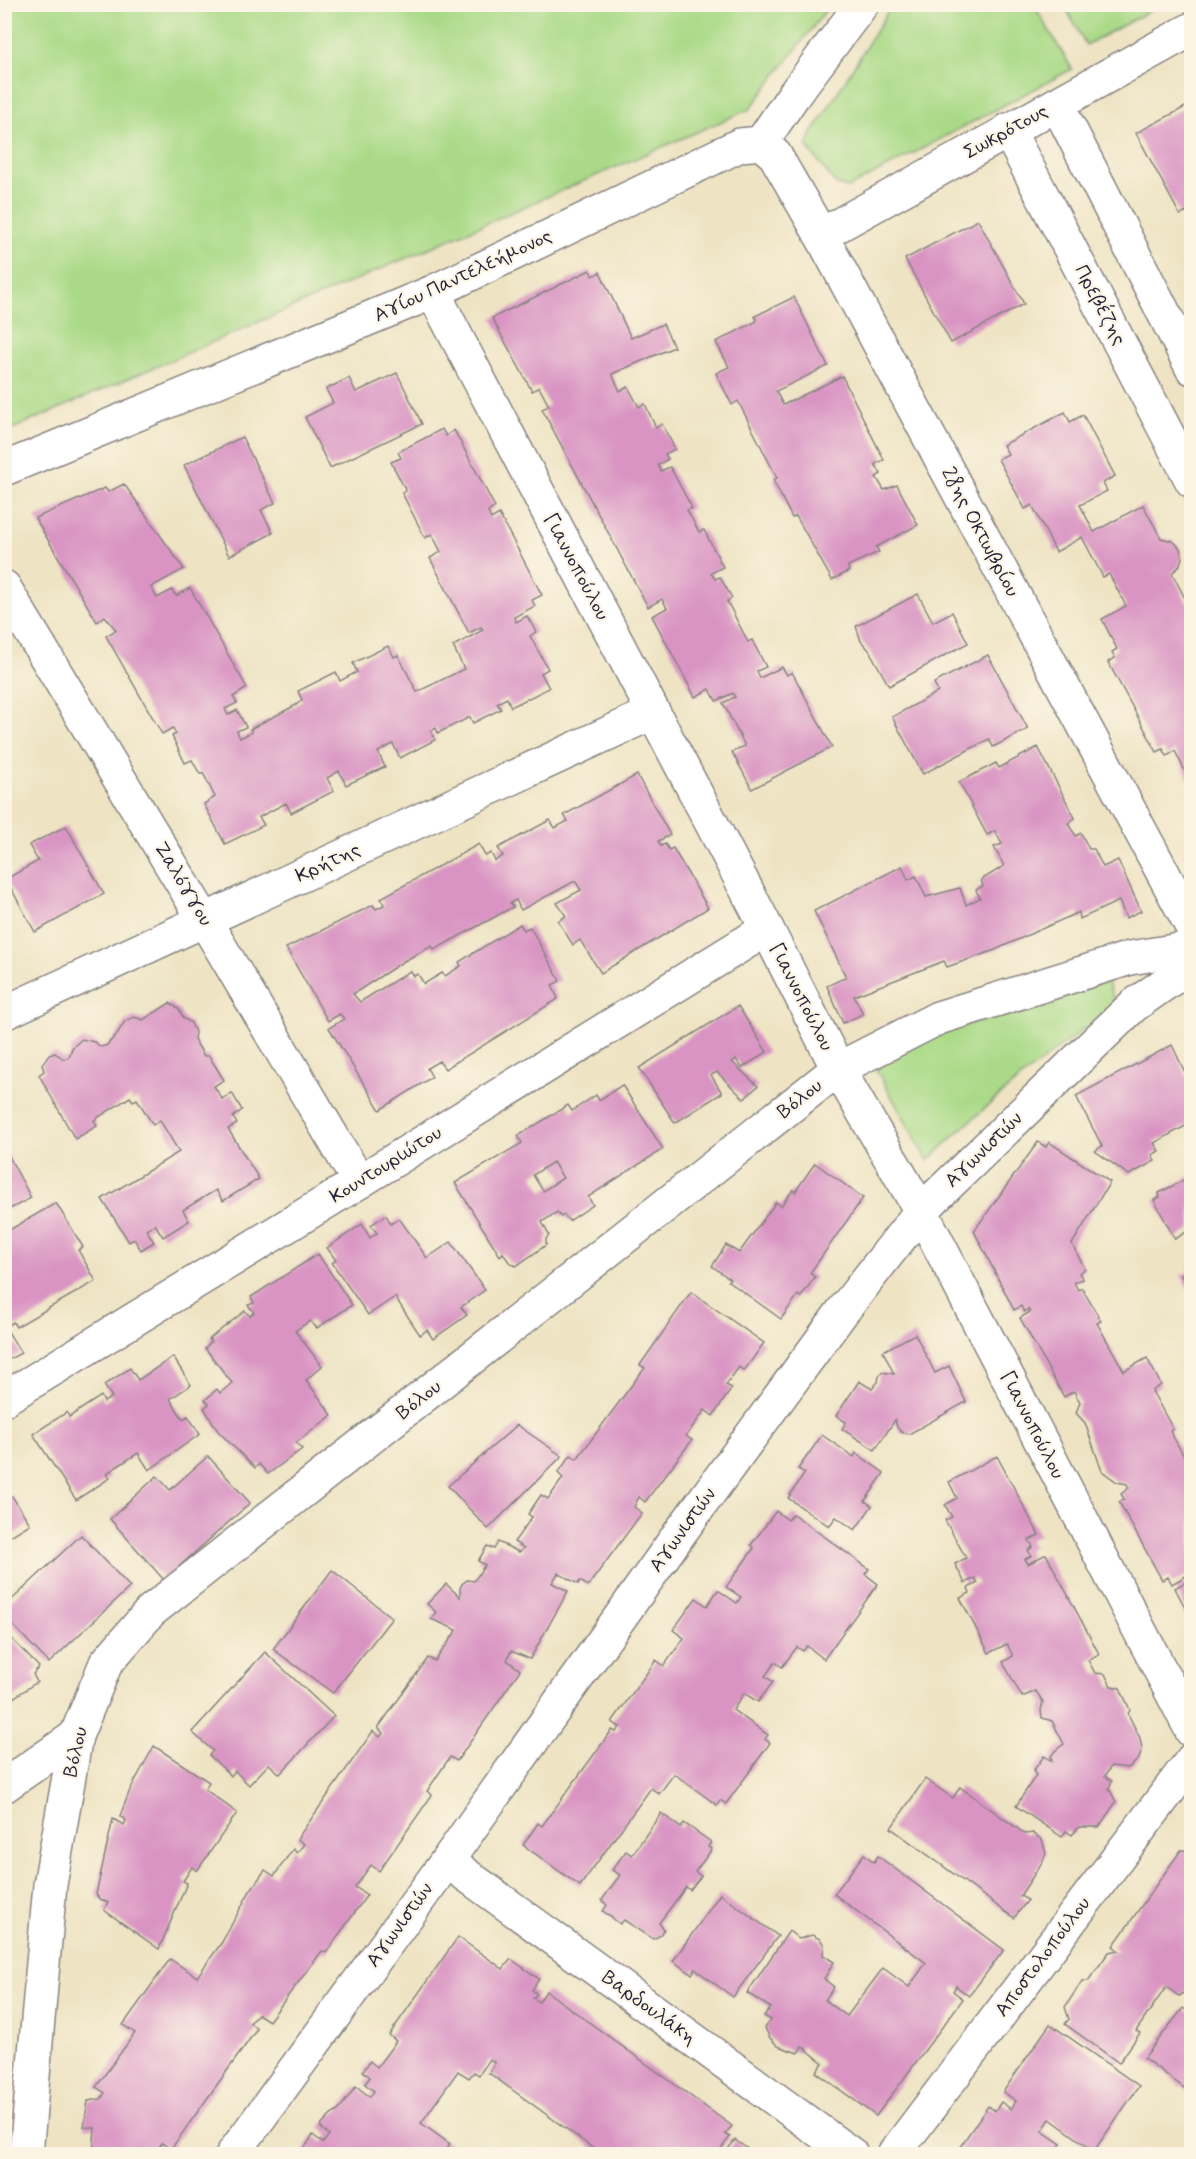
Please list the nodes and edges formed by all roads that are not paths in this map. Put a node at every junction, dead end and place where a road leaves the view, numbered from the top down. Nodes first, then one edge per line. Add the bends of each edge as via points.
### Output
1 (862, 4) edge
2 (1191, 29) edge
3 (1057, 104) junction
4 (1008, 130) junction
5 (761, 143) junction
6 (820, 235) junction
7 (433, 292) junction
8 (1191, 368) edge
9 (4, 469) edge
10 (1191, 481) edge
11 (4, 587) edge
12 (652, 713) junction
13 (205, 921) junction
14 (1191, 927) edge
15 (767, 929) junction
16 (1191, 948) edge
17 (1191, 957) edge
18 (4, 1013) edge
19 (838, 1070) junction
20 (359, 1182) junction
21 (921, 1211) junction
22 (4, 1399) edge
23 (1191, 1731) edge
24 (76, 1736) junction
25 (1191, 1760) edge
26 (4, 1786) edge
27 (447, 1861) junction
28 (26, 2154) edge
29 (234, 2154) edge
30 (851, 2154) edge
31 (894, 2154) edge

1 - 5 street
2 - 3 street, Σωκρότους
3 - 4 street, Σωκρότους
3 - 8 street
4 - 6 street, Σωκρότους
4 - 10 street, Πρεβέζης
5 - 6 street, 28ης Οκτωβρίου via 775,156
5 - 7 street, Αγίου Παντελεήμονος via 740,145
6 - 14 street, 28ης Οκτωβρίου
7 - 9 street, Αγίου Παντελεήμονος
7 - 12 street, Γιαννοπούλου
11 - 13 street, Ζαλόγγου
12 - 13 street, Κρήτης
12 - 15 street, Γιαννοπούλου
13 - 18 street, Κρήτης
13 - 20 street, Ζαλόγγου
15 - 19 street, Γιαννοπούλου
15 - 20 street, Κουντουριώτου
16 - 19 street, Βόλου via 1130,958 938,1018
17 - 21 street, Αγωνιστών via 1170,980 1133,1006
19 - 21 street, Γιαννοπούλου
19 - 24 street, Βόλου via 151,1611 106,1663
20 - 22 street, Κουντουριώτου
21 - 23 street, Γιαννοπούλου
21 - 27 street, Αγωνιστών via 682,1530
24 - 26 street
24 - 28 street, Βόλου via 50,1885
25 - 31 street, Αποστολοπούλου
27 - 29 street, Αγωνιστών
27 - 30 street, Βαρδουλάκη

